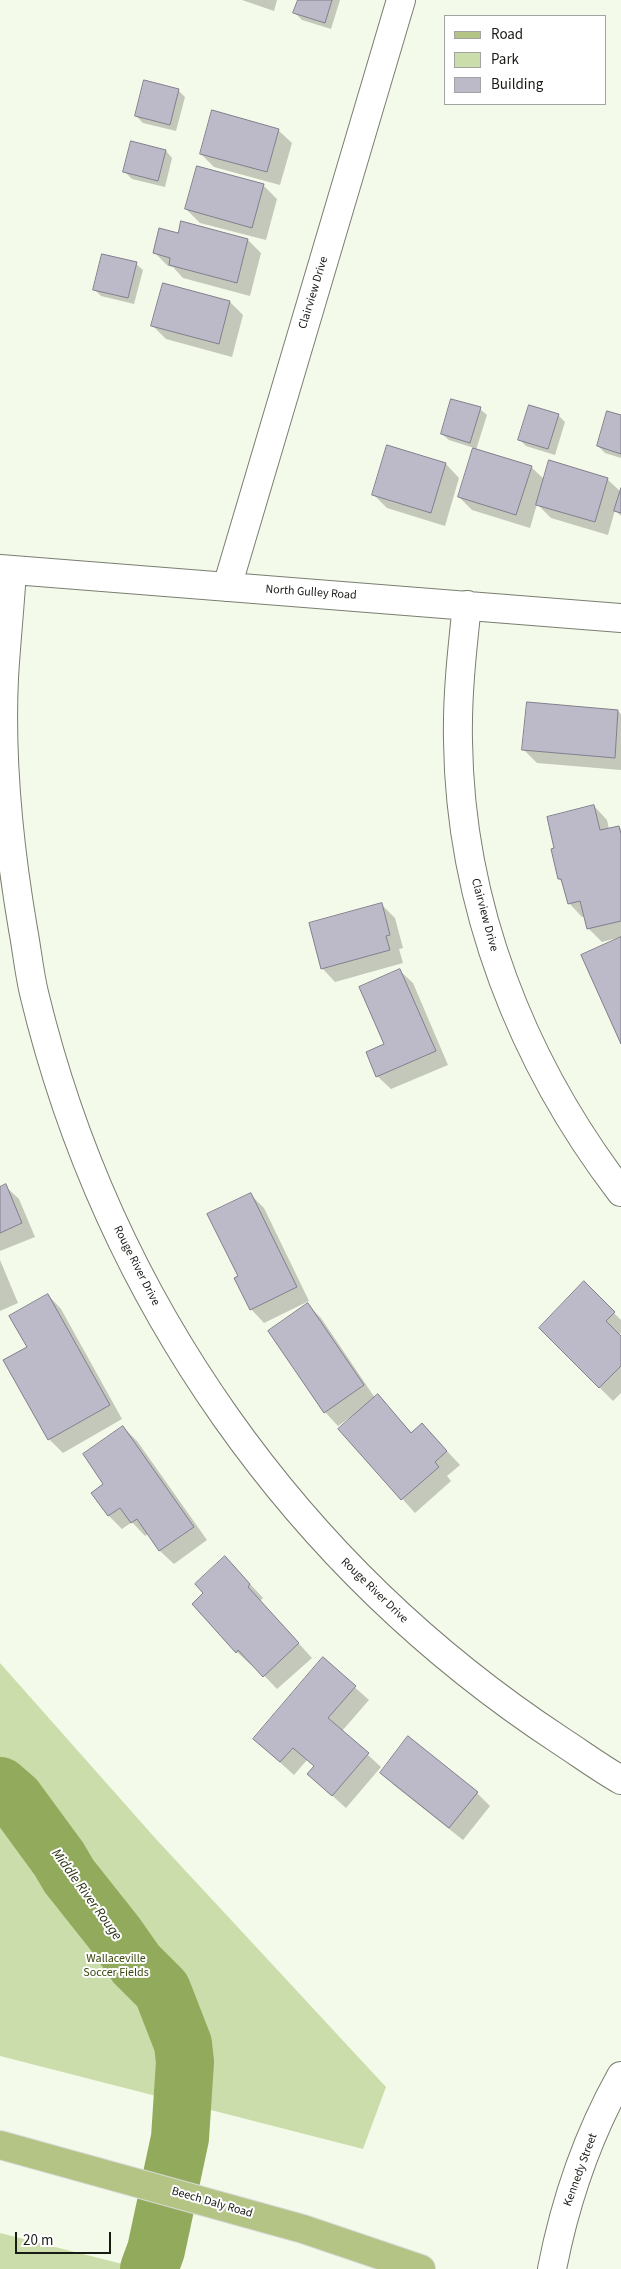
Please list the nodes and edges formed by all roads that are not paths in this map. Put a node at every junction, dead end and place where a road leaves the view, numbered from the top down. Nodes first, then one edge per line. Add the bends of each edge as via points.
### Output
1 (401, 0) edge
2 (6, 570) edge
3 (227, 587) junction
4 (467, 606) junction
5 (621, 618) edge
6 (621, 1192) edge
7 (621, 1780) edge
8 (621, 2076) edge
9 (0, 2144) edge
10 (421, 2269) edge
11 (552, 2269) edge

1 - 3 street, Clairview Drive
2 - 3 street, North Gulley Road
2 - 7 street, Rouge River Drive via 6,793 16,890 34,991 60,1087 90,1169 125,1249 177,1344 237,1435 290,1503 349,1568 428,1642 510,1707
3 - 4 street, North Gulley Road
4 - 5 street, North Gulley Road
4 - 6 street, Clairview Drive via 459,673 461,793 470,860 486,927 507,992 534,1054 558,1100
8 - 11 street, Kennedy Street via 572,2188
9 - 10 main road, Beech Daly Road via 303,2229

